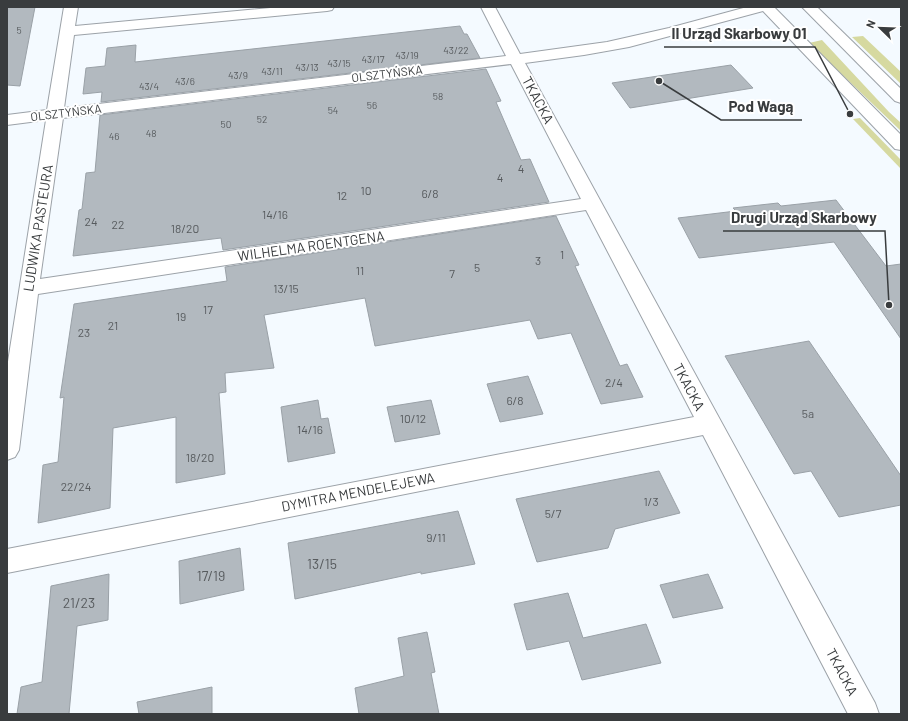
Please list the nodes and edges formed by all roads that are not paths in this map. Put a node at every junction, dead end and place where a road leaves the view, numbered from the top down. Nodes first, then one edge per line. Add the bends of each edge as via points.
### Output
1 (71, 7) edge
2 (327, 7) edge
3 (488, 7) edge
4 (764, 7) edge
5 (809, 7) edge
6 (68, 32) junction
7 (516, 59) junction
8 (901, 98) edge
9 (56, 114) junction
10 (7, 120) edge
11 (901, 145) edge
12 (592, 204) junction
13 (29, 288) junction
14 (708, 424) junction
15 (7, 450) edge
16 (7, 560) edge
17 (864, 714) edge

1 - 6 street, LUDWIKA PASTEURA
2 - 6 street
3 - 7 street, TKACKA
4 - 7 street, OLSZTYŃSKA via 622,44
4 - 11 street
5 - 8 street
6 - 9 street, LUDWIKA PASTEURA
7 - 9 street, OLSZTYŃSKA
7 - 12 street, TKACKA
9 - 10 street, OLSZTYŃSKA
9 - 13 street, LUDWIKA PASTEURA
12 - 13 street, WILHELMA ROENTGENA
12 - 14 street, TKACKA
13 - 15 street, LUDWIKA PASTEURA
14 - 16 street, DYMITRA MENDELEJEWA
14 - 17 street, TKACKA

